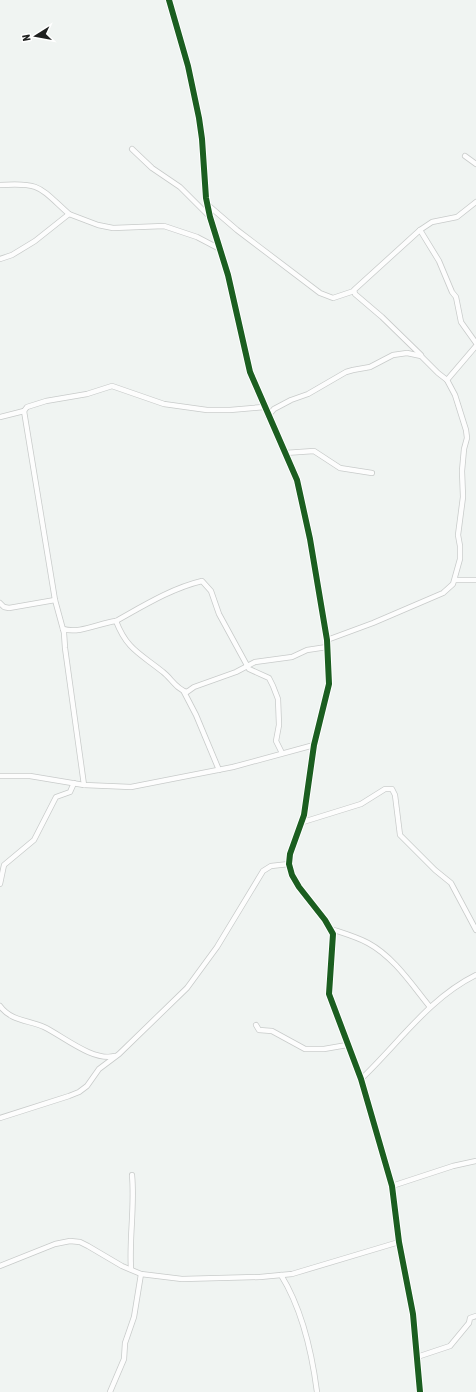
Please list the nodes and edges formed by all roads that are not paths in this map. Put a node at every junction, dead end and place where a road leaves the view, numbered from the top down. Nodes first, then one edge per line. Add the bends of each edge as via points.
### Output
1 (169, 0) edge
2 (132, 149) dead end
3 (465, 156) dead end
4 (476, 164) edge
5 (0, 185) edge
6 (476, 202) edge
7 (208, 205) junction
8 (69, 214) junction
9 (210, 217) junction
10 (420, 230) junction
11 (218, 248) junction
12 (0, 259) edge
13 (354, 292) junction
14 (476, 343) edge
15 (476, 346) edge
16 (421, 356) junction
17 (447, 380) junction
18 (264, 406) junction
19 (24, 411) junction
20 (268, 416) junction
21 (0, 417) edge
22 (285, 453) junction
23 (372, 473) dead end
24 (455, 580) junction
25 (476, 580) edge
26 (55, 600) junction
27 (0, 603) edge
28 (116, 621) junction
29 (63, 629) junction
30 (327, 640) junction
31 (327, 647) junction
32 (248, 666) junction
33 (184, 692) junction
34 (314, 745) junction
35 (282, 754) junction
36 (219, 770) junction
37 (0, 776) edge
38 (74, 783) junction
39 (84, 784) junction
40 (303, 822) junction
41 (289, 864) junction
42 (0, 884) edge
43 (331, 929) junction
44 (476, 930) edge
45 (476, 975) edge
46 (0, 1006) edge
47 (430, 1007) junction
48 (256, 1025) dead end
49 (347, 1045) junction
50 (119, 1054) junction
51 (361, 1079) junction
52 (0, 1118) edge
53 (476, 1161) edge
54 (132, 1175) dead end
55 (392, 1186) junction
56 (399, 1242) junction
57 (0, 1266) edge
58 (131, 1269) junction
59 (141, 1274) junction
60 (281, 1275) junction
61 (476, 1316) edge
62 (417, 1357) junction
63 (110, 1392) edge
64 (317, 1392) edge
65 (420, 1392) edge

1 - 7 street via 198,111
2 - 9 street via 152,168 180,187
3 - 4 street
5 - 8 street via 36,186
6 - 10 street via 457,217 432,222
7 - 9 street
7 - 13 street via 320,294 333,298
8 - 11 street via 98,226 113,228 164,226 197,237
8 - 12 street via 35,241
9 - 11 street
10 - 13 street via 354,288
10 - 14 street via 440,261 456,297 461,322
11 - 18 street via 230,281 250,372
13 - 16 street
15 - 17 street
16 - 17 street
16 - 20 street via 398,353 370,367 353,370 279,406
17 - 24 street via 455,395 467,438 462,459 463,498 458,535 460,553
18 - 19 street via 207,410 164,404 112,386 30,405
18 - 20 street
19 - 21 street
19 - 26 street
20 - 22 street
22 - 23 street via 314,451 340,468
22 - 30 street via 297,480 303,504
24 - 25 street
24 - 30 street via 443,593 373,624
26 - 27 street via 9,608
26 - 29 street
28 - 29 street via 102,622 77,631
28 - 32 street via 162,597 202,581 210,591 225,626
28 - 33 street via 133,651 163,672
29 - 39 street
30 - 31 street
31 - 32 street
31 - 34 street via 329,684
32 - 33 street
32 - 35 street via 254,673 269,678 273,686 278,699 279,725 276,741
33 - 36 street
34 - 35 street
34 - 40 street
35 - 36 street
36 - 39 street via 131,787
37 - 38 street via 30,776
38 - 39 street
38 - 42 street via 70,792 56,797 34,840 6,862
40 - 41 street via 290,854
40 - 44 street via 361,804 385,789 392,789 400,835 452,883
41 - 43 street via 299,887
41 - 50 street via 271,866 263,871 202,970 166,1010
43 - 47 street via 368,943 384,954
43 - 49 street via 334,940 328,994
45 - 47 street
46 - 50 street via 6,1014 43,1027 87,1051 109,1057
47 - 51 street
48 - 49 street via 259,1030 272,1031 305,1049
49 - 51 street
50 - 52 street via 104,1065 79,1092
51 - 55 street
53 - 55 street
54 - 58 street
55 - 56 street
56 - 60 street
56 - 62 street via 413,1314
57 - 58 street via 55,1244 70,1241 80,1242
58 - 59 street
59 - 60 street via 182,1278
59 - 63 street via 134,1317 125,1343 124,1359
60 - 64 street via 304,1330 313,1363
61 - 62 street via 470,1318 469,1323 450,1346
62 - 65 street

